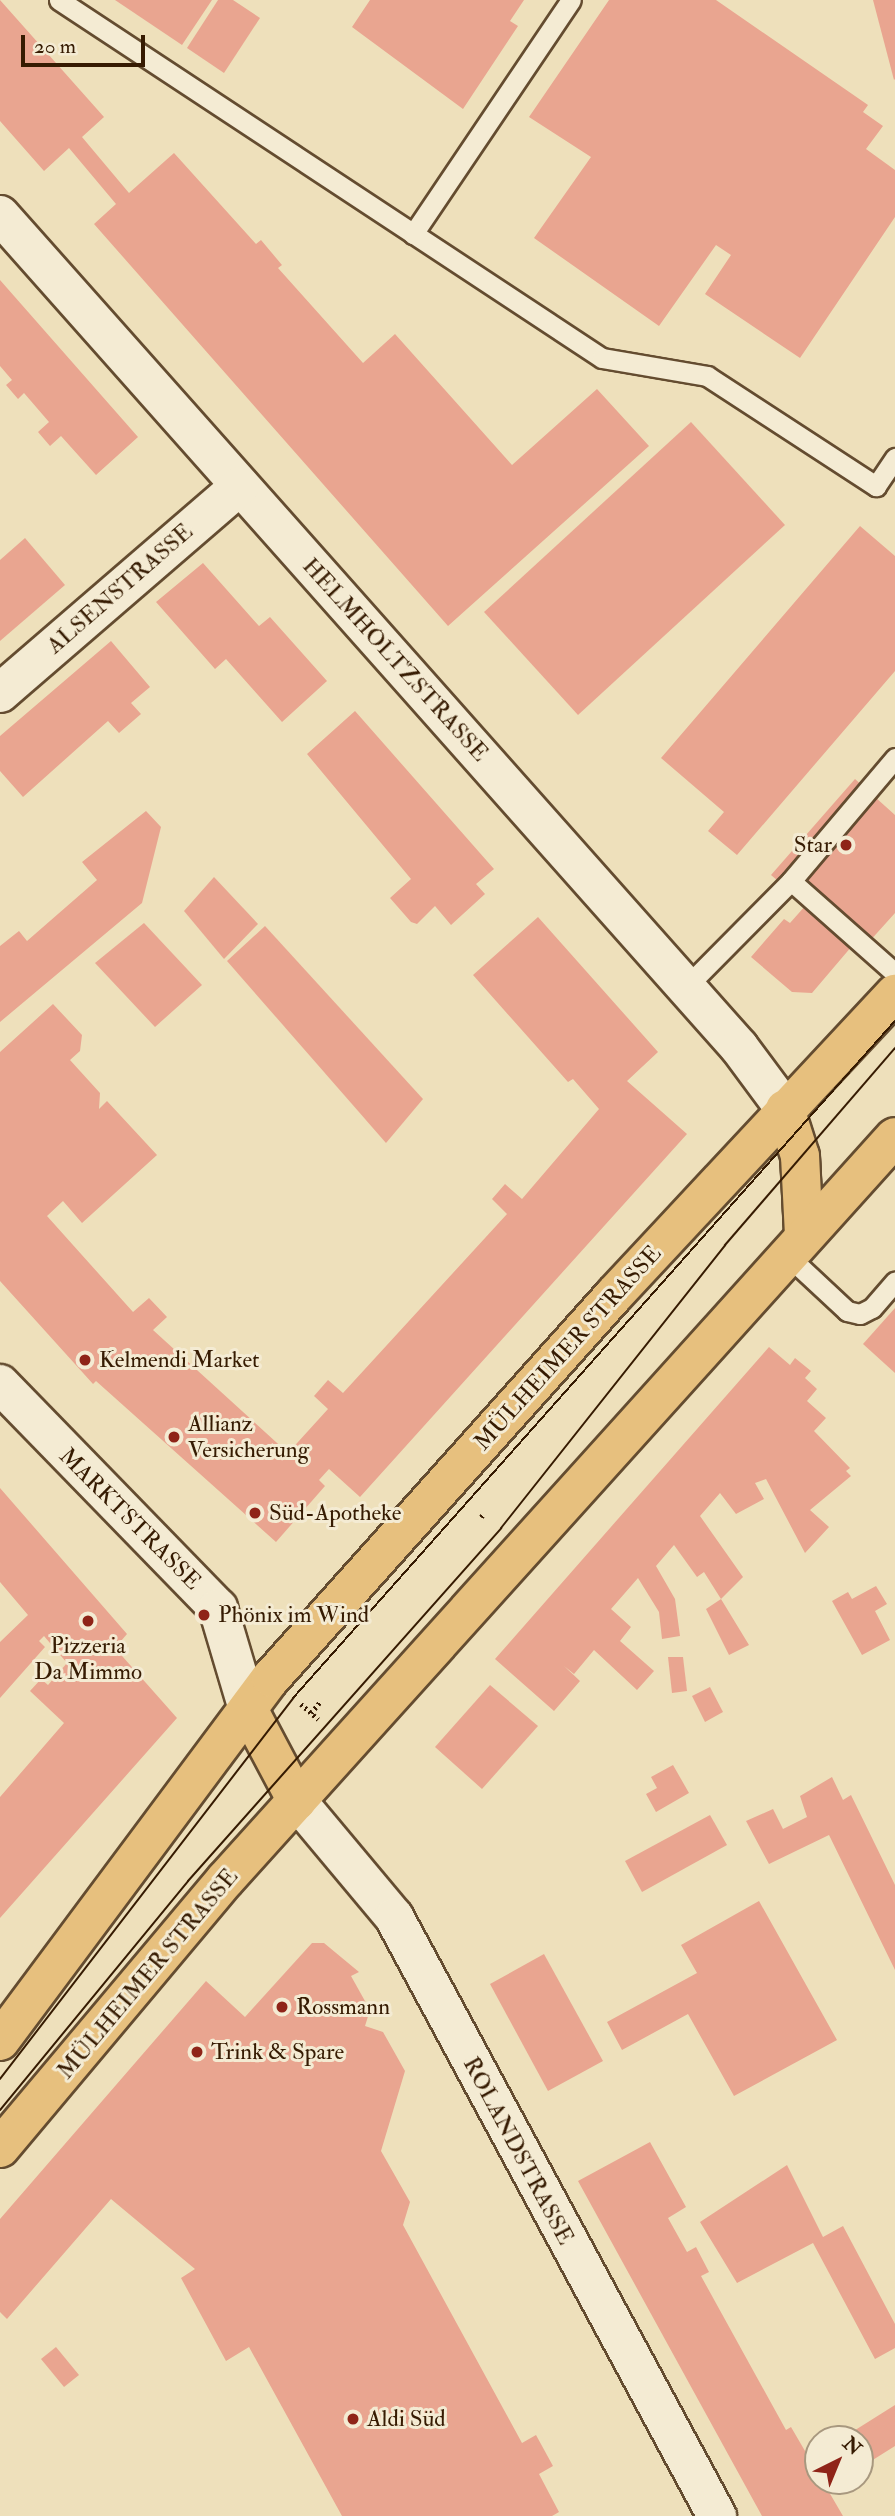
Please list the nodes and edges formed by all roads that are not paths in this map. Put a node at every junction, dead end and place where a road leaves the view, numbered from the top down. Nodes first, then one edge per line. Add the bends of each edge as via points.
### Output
1 (59, 0) edge
2 (570, 0) edge
3 (0, 215) edge
4 (413, 234) junction
5 (895, 458) edge
6 (240, 486) junction
7 (0, 692) edge
8 (895, 758) edge
9 (791, 881) junction
10 (895, 973) edge
11 (686, 987) junction
12 (895, 994) edge
13 (785, 1109) junction
14 (895, 1137) edge
15 (796, 1245) junction
16 (895, 1282) edge
17 (0, 1384) edge
18 (248, 1709) junction
19 (296, 1801) junction
20 (0, 2041) edge
21 (0, 2148) edge
22 (717, 2516) edge

1 - 4 lane
2 - 4 lane
3 - 6 street, HELMHOLTZSTRASSE
4 - 5 lane via 602,358 708,376 876,486
6 - 7 street, ALSENSTRASSE
6 - 11 street, HELMHOLTZSTRASSE
8 - 9 lane
9 - 10 lane
9 - 11 lane
11 - 13 street, HELMHOLTZSTRASSE
12 - 13 main road, MÜLHEIMER STRASSE
13 - 15 main road via 800,1156
13 - 18 main road, MÜLHEIMER STRASSE via 271,1678
14 - 15 main road, MÜLHEIMER STRASSE
15 - 16 lane via 847,1311 860,1314 872,1308
15 - 19 main road, MÜLHEIMER STRASSE
17 - 18 street, MARKTSTRASSE via 218,1608
18 - 19 main road
18 - 20 main road, MÜLHEIMER STRASSE
19 - 21 main road, MÜLHEIMER STRASSE
19 - 22 street, ROLANDSTRASSE via 394,1917

